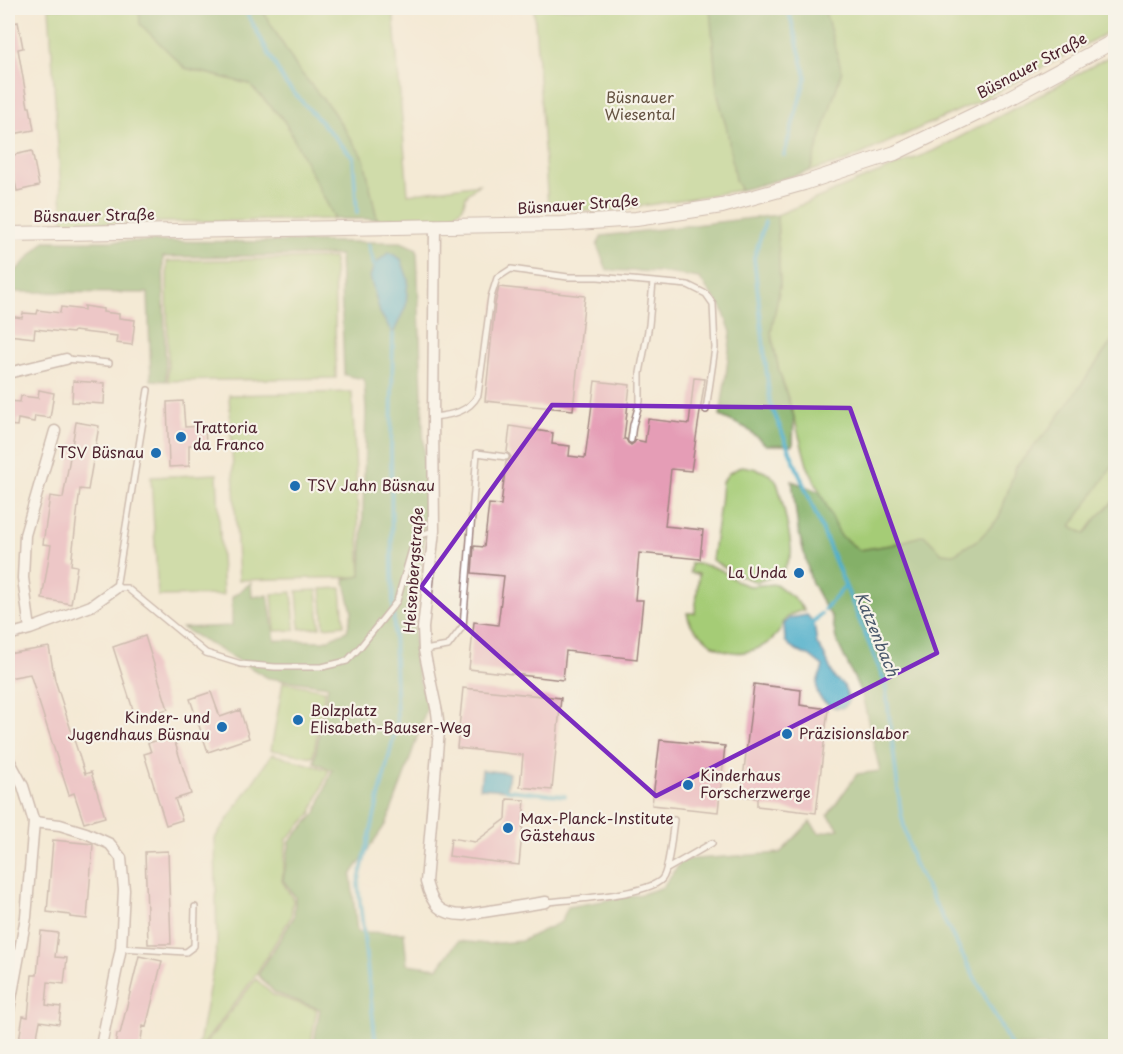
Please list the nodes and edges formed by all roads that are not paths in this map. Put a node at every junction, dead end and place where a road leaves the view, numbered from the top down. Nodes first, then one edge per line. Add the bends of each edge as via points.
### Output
1 (1116, 40) edge
2 (435, 227) junction
3 (8, 234) edge
4 (653, 282) junction
5 (66, 359) joint
6 (109, 363) dead end
7 (8, 373) edge
8 (148, 390) dead end
9 (706, 410) dead end
10 (433, 417) junction
11 (55, 430) dead end
12 (631, 440) dead end
13 (507, 457) dead end
14 (434, 531) junction
15 (116, 588) junction
16 (30, 629) junction
17 (8, 635) edge
18 (424, 650) junction
19 (8, 758) edge
20 (674, 820) dead end
21 (34, 822) junction
22 (712, 843) dead end
23 (667, 869) junction
24 (546, 902) joint
25 (195, 907) dead end
26 (121, 948) junction
27 (8, 1015) edge
28 (101, 1047) edge

1 - 2 street, Büsnauer Straße via 895,153 722,206 601,222
2 - 3 street, Büsnauer Straße
2 - 10 street, Heisenbergstraße
4 - 9 lane via 688,285 706,294 713,304 714,348
4 - 10 lane via 511,269 497,278 483,389 466,410
4 - 12 lane via 640,373 640,401
5 - 6 lane
5 - 7 street
8 - 15 lane
10 - 14 street, Heisenbergstraße
11 - 16 street via 25,535 23,578
13 - 18 lane via 477,453 463,626 448,646
14 - 15 lane via 421,535 412,549 397,601 385,617 347,661 322,667 241,664 206,653 127,588
14 - 18 street, Heisenbergstraße
15 - 16 street via 91,606
16 - 17 street
18 - 24 street, Heisenbergstraße via 439,730 427,861 429,895 435,904 453,915
19 - 21 street via 23,786
20 - 23 lane
21 - 26 street via 86,833 110,843 121,858
21 - 27 street via 26,917
22 - 23 lane
23 - 24 lane via 653,886
25 - 26 lane via 194,946 186,952
26 - 28 street

